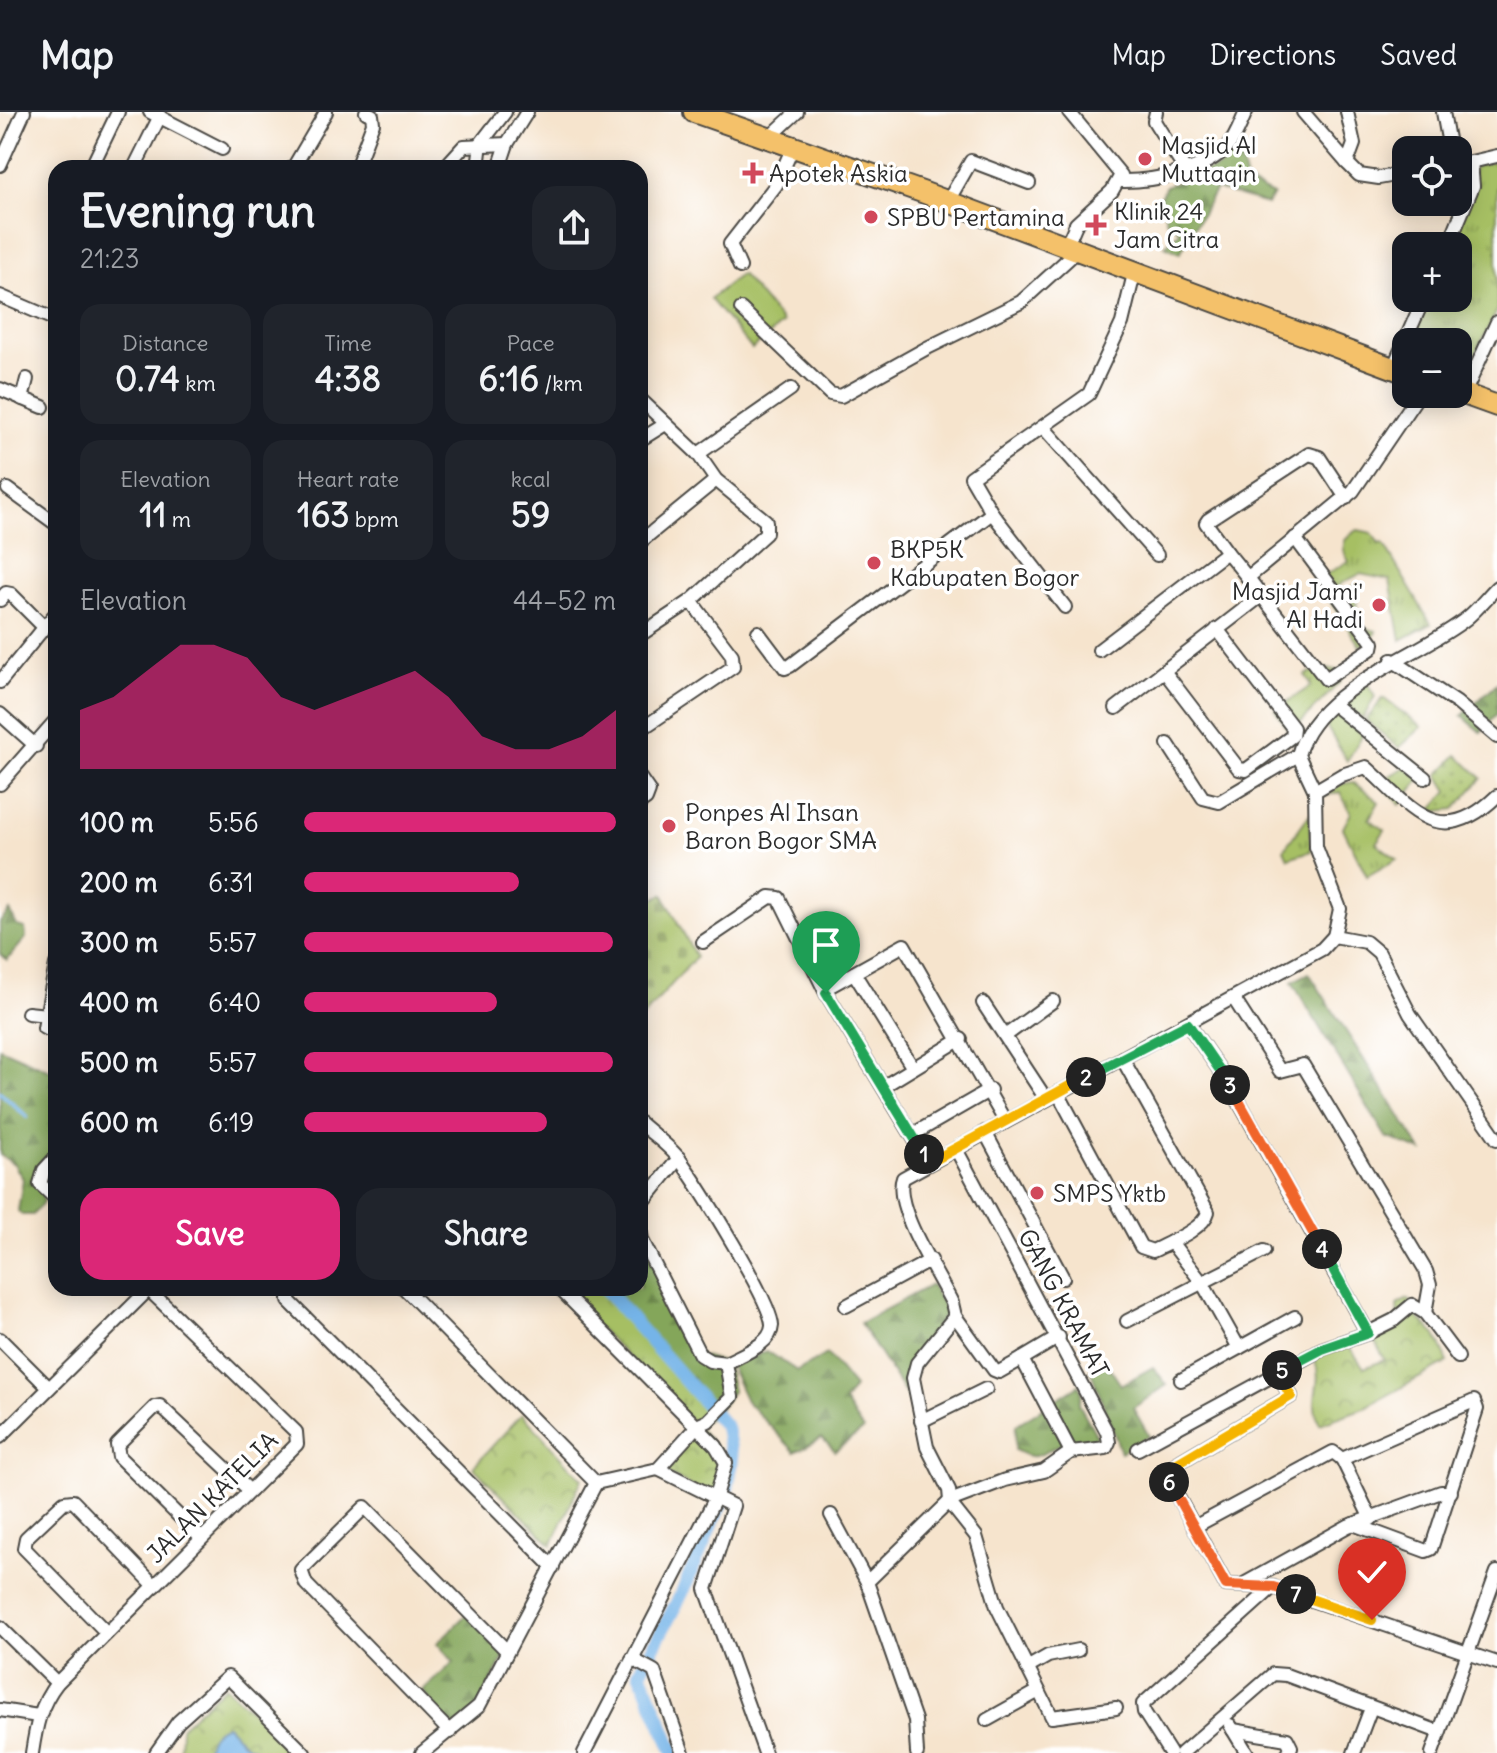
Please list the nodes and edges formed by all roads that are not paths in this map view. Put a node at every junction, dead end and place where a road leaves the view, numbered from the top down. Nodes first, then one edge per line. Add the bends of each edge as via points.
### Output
1 (24, 112) edge
2 (118, 112) edge
3 (326, 112) edge
4 (366, 112) edge
5 (505, 112) edge
6 (527, 112) edge
7 (694, 112) edge
8 (797, 112) edge
9 (1069, 112) edge
10 (1156, 112) edge
11 (1246, 112) edge
12 (1303, 112) edge
13 (1347, 112) edge
14 (1443, 112) edge
15 (155, 114) edge
16 (1447, 136) edge
17 (769, 138) junction
18 (481, 143) junction
19 (507, 144) junction
20 (793, 147) junction
21 (222, 149) dead end
22 (1497, 156) edge
23 (95, 160) edge
24 (137, 160) edge
25 (298, 160) edge
26 (359, 160) edge
27 (451, 160) edge
28 (479, 160) edge
29 (502, 160) edge
30 (1472, 162) edge
31 (1347, 163) junction
32 (0, 165) edge
33 (1185, 170) junction
34 (1392, 175) edge
35 (1120, 181) junction
36 (1029, 183) dead end
37 (948, 201) junction
38 (1072, 249) junction
39 (740, 267) dead end
40 (1134, 274) junction
41 (0, 296) edge
42 (741, 309) dead end
43 (48, 317) edge
44 (1497, 322) edge
45 (1392, 368) edge
46 (1472, 371) edge
47 (27, 379) dead end
48 (0, 389) edge
49 (791, 389) dead end
50 (1472, 397) edge
51 (22, 399) junction
52 (1497, 406) edge
53 (43, 407) dead end
54 (648, 408) edge
55 (1410, 408) edge
56 (664, 425) junction
57 (1043, 427) junction
58 (648, 435) edge
59 (698, 454) junction
60 (716, 480) junction
61 (8, 489) dead end
62 (1346, 498) junction
63 (992, 513) junction
64 (48, 518) edge
65 (648, 535) edge
66 (1295, 538) junction
67 (1227, 552) junction
68 (1157, 555) dead end
69 (1248, 578) junction
70 (1497, 587) edge
71 (1261, 596) junction
72 (0, 600) edge
73 (691, 601) junction
74 (1065, 607) dead end
75 (48, 622) edge
76 (44, 627) junction
77 (648, 629) edge
78 (1217, 629) junction
79 (758, 632) dead end
80 (1099, 650) dead end
81 (1392, 660) junction
82 (1164, 671) junction
83 (0, 682) edge
84 (1334, 705) junction
85 (1116, 708) dead end
86 (0, 714) edge
87 (648, 725) edge
88 (48, 730) edge
89 (1497, 737) edge
90 (1168, 744) dead end
91 (36, 746) junction
92 (1298, 755) junction
93 (1425, 778) dead end
94 (0, 784) edge
95 (1315, 791) junction
96 (1497, 796) edge
97 (1334, 936) junction
98 (703, 942) dead end
99 (854, 973) junction
100 (832, 985) dead end
101 (1234, 999) junction
102 (1053, 1001) dead end
103 (983, 1003) dead end
104 (48, 1009) edge
105 (28, 1013) dead end
106 (47, 1015) junction
107 (1188, 1024) junction
108 (48, 1029) edge
109 (1005, 1036) junction
110 (961, 1039) junction
111 (1122, 1058) junction
112 (913, 1068) junction
113 (889, 1083) dead end
114 (990, 1090) junction
115 (1052, 1096) junction
116 (1005, 1121) junction
117 (648, 1130) edge
118 (917, 1132) dead end
119 (985, 1132) junction
120 (1497, 1139) edge
121 (956, 1149) junction
122 (679, 1158) junction
123 (929, 1163) junction
124 (48, 1166) edge
125 (48, 1192) edge
126 (648, 1196) edge
127 (1171, 1242) junction
128 (1264, 1251) dead end
129 (648, 1252) edge
130 (931, 1260) junction
131 (1063, 1278) dead end
132 (1203, 1284) junction
133 (140, 1296) edge
134 (156, 1296) edge
135 (289, 1296) edge
136 (412, 1296) edge
137 (567, 1296) edge
138 (846, 1306) dead end
139 (1425, 1313) junction
140 (955, 1316) junction
141 (1295, 1317) dead end
142 (1127, 1321) dead end
143 (1368, 1333) junction
144 (1059, 1337) junction
145 (0, 1339) edge
146 (1239, 1348) junction
147 (1458, 1357) dead end
148 (1022, 1359) junction
149 (726, 1363) junction
150 (1277, 1373) junction
151 (1181, 1380) dead end
152 (49, 1388) junction
153 (986, 1389) dead end
154 (921, 1421) junction
155 (697, 1426) junction
156 (0, 1437) edge
157 (1138, 1449) dead end
158 (1071, 1452) junction
159 (1342, 1459) junction
160 (658, 1469) junction
161 (596, 1483) junction
162 (250, 1491) junction
163 (1451, 1492) junction
164 (715, 1499) junction
165 (950, 1502) junction
166 (831, 1515) dead end
167 (1371, 1519) junction
168 (1353, 1524) junction
169 (1194, 1527) junction
170 (201, 1538) junction
171 (553, 1567) junction
172 (1497, 1572) edge
173 (867, 1582) junction
174 (155, 1586) junction
175 (1239, 1587) junction
176 (1273, 1587) junction
177 (0, 1627) edge
178 (107, 1633) junction
179 (1078, 1650) dead end
180 (507, 1651) junction
181 (1470, 1654) junction
182 (639, 1662) junction
183 (1497, 1663) edge
184 (1027, 1668) junction
185 (57, 1683) junction
186 (1037, 1692) junction
187 (1116, 1708) dead end
188 (1371, 1708) junction
189 (0, 1710) edge
190 (38, 1716) junction
191 (1224, 1718) junction
192 (987, 1720) dead end
193 (1233, 1730) junction
194 (450, 1732) junction
195 (1439, 1732) junction
196 (32, 1753) edge
197 (156, 1753) edge
198 (304, 1753) edge
199 (422, 1753) edge
200 (584, 1753) edge
201 (683, 1753) edge
202 (765, 1753) edge
203 (917, 1753) edge
204 (1170, 1753) edge
205 (1182, 1753) edge
206 (1247, 1753) edge
207 (1288, 1753) edge
208 (1354, 1753) edge
209 (1432, 1753) edge

1 - 32 street
2 - 23 street
3 - 25 street
4 - 26 street via 373,123
5 - 18 street
6 - 19 street
7 - 17 main road
8 - 17 street
9 - 35 street via 1117,166
10 - 33 street via 1154,121
11 - 33 street via 1228,147
12 - 31 street
13 - 31 street via 1354,144
14 - 16 street
15 - 21 street
15 - 24 street
17 - 20 main road
18 - 19 street
18 - 27 street via 464,146
18 - 28 street
19 - 29 street
20 - 37 main road
20 - 39 street via 776,185 730,244
22 - 30 street
31 - 34 street via 1366,178
33 - 35 street via 1163,179
35 - 38 street via 1076,224
36 - 37 street via 971,161
37 - 38 main road
38 - 40 main road
38 - 42 street via 1021,302 841,396 830,394
40 - 45 main road
40 - 57 street via 1122,323 1094,386
41 - 43 street
44 - 46 street
47 - 51 street
48 - 51 street
49 - 59 street
50 - 52 main road
51 - 53 street
54 - 56 street
55 - 62 street
56 - 58 street
56 - 59 street
57 - 63 street via 971,477
57 - 68 street
59 - 60 street
60 - 65 street
60 - 73 street via 768,527
61 - 64 street
62 - 66 street
62 - 67 street via 1319,457 1309,454 1208,520
63 - 74 street
63 - 79 street via 790,666 785,668
66 - 69 street
66 - 71 street via 1372,648 1326,679
67 - 69 street
67 - 80 street
69 - 71 street
70 - 81 street via 1467,618
71 - 78 street
72 - 76 street via 11,594
73 - 77 street
73 - 87 street via 732,655 733,667
75 - 76 street
76 - 83 street
78 - 82 street
78 - 82 street via 1293,728 1292,736 1246,770 1239,769
81 - 84 street
81 - 89 street
82 - 85 street
84 - 92 street via 1302,741
84 - 93 street
86 - 91 street
88 - 91 street
90 - 92 street via 1210,802 1219,802
91 - 94 street
92 - 95 street
95 - 96 street via 1366,767 1409,810 1440,822 1473,815
95 - 97 street via 1316,847 1340,909
97 - 101 street via 1322,949
97 - 120 street via 1366,942 1379,953 1410,1014
98 - 123 street via 770,897 779,898 826,993
99 - 100 street
99 - 110 street via 904,945
99 - 112 street
101 - 107 street
101 - 139 street via 1280,1071 1306,1067 1347,1134 1426,1271 1430,1285
102 - 109 street
103 - 109 street
104 - 106 street
105 - 106 street
106 - 108 street
107 - 111 street
107 - 143 street via 1228,1082
109 - 115 street
110 - 112 street
110 - 114 street
111 - 115 street
111 - 127 street via 1208,1212 1206,1220
112 - 113 street
114 - 116 street
114 - 118 street
115 - 116 street
115 - 127 street via 1141,1247 1153,1251
116 - 119 street
117 - 122 street
119 - 121 street
119 - 131 street
121 - 123 street
121 - 144 street, GANG KRAMAT
122 - 126 street
122 - 149 street via 772,1322 762,1343
123 - 130 street via 903,1178 899,1189 905,1213
124 - 125 street via 40,1184
127 - 132 street
128 - 132 street
129 - 149 street via 700,1355
130 - 138 street
130 - 140 street
132 - 142 street
132 - 146 street
133 - 152 street
134 - 162 street, JALAN KATELIA via 296,1432 297,1444
135 - 171 street
136 - 161 street
137 - 155 street
139 - 143 street via 1412,1305
139 - 147 street
140 - 148 street via 994,1370
140 - 154 street via 917,1363 914,1391
141 - 146 street
143 - 150 street
144 - 148 street
144 - 158 street, GANG KRAMAT via 1109,1442 1099,1451
145 - 152 street
146 - 151 street
148 - 158 street
149 - 155 street via 732,1397
150 - 157 street
150 - 169 street via 1291,1396 1169,1468 1168,1479
152 - 156 street
153 - 154 street
154 - 165 street
155 - 160 street
155 - 164 street via 726,1463
158 - 165 street via 1044,1471
159 - 163 street via 1474,1401 1477,1409
159 - 167 street
159 - 169 street via 1333,1452
160 - 161 street
160 - 164 street
161 - 171 street
162 - 170 street, JALAN KATELIA
162 - 170 street via 160,1406 155,1407 117,1445 119,1457
163 - 167 street
163 - 168 street via 1434,1545 1426,1551
164 - 182 street
164 - 202 street via 733,1509 706,1589
165 - 173 street
165 - 184 street via 976,1536 997,1607
166 - 173 street
167 - 168 street
168 - 175 street
169 - 175 street via 1226,1585
170 - 174 street, JALAN KATELIA
171 - 180 street
172 - 181 street
173 - 203 street via 915,1720
174 - 178 street, JALAN KATELIA
174 - 178 street via 73,1501 64,1502 35,1529 22,1543 24,1548
175 - 176 street
176 - 181 street
176 - 204 street via 1143,1704
177 - 185 street
178 - 185 street, JALAN KATELIA
179 - 184 street via 1048,1656
180 - 194 street via 479,1706
180 - 194 street via 365,1507 301,1570 306,1584
181 - 183 street
181 - 195 street
182 - 200 street
182 - 201 street via 654,1671
184 - 186 street
185 - 190 street, JALAN KATELIA
186 - 187 street via 1052,1717
186 - 192 street
188 - 191 street via 1273,1674
188 - 195 street
188 - 208 street
189 - 190 street
190 - 196 street, JALAN KATELIA
191 - 193 street
191 - 205 street
193 - 206 street
193 - 207 street via 1287,1739
194 - 199 street
195 - 209 street
197 - 198 street via 178,1722 228,1677

